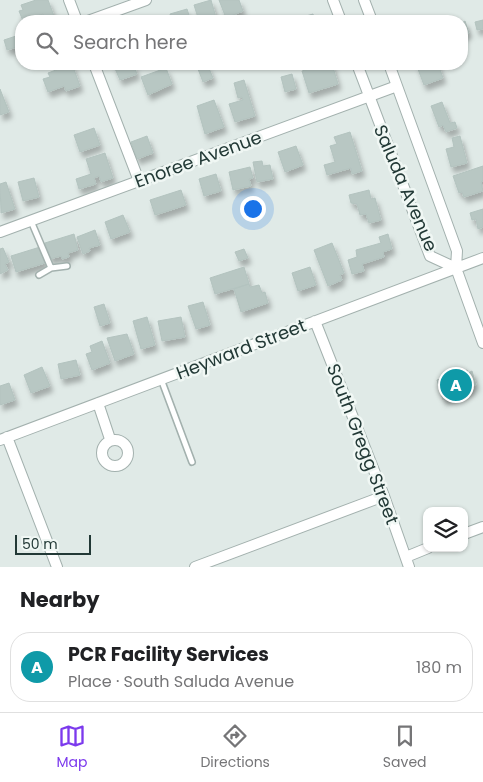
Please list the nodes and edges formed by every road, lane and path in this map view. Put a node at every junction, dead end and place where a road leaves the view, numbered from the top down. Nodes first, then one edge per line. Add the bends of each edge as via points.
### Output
1 (69, 0) edge
2 (146, 0) edge
3 (333, 0) edge
4 (364, 0) edge
5 (75, 15) edge
6 (105, 15) edge
7 (339, 15) edge
8 (370, 15) edge
9 (96, 70) edge
10 (359, 70) edge
11 (391, 70) edge
12 (397, 86) junction
13 (369, 96) junction
14 (138, 181) junction
15 (31, 221) junction
16 (0, 232) edge
17 (483, 258) edge
18 (68, 266) dead end
19 (51, 268) junction
20 (456, 268) junction
21 (39, 275) dead end
22 (314, 321) junction
23 (483, 343) edge
24 (161, 379) junction
25 (98, 402) junction
26 (3, 438) edge
27 (110, 439) dead end
28 (192, 462) dead end
29 (384, 496) junction
30 (483, 527) edge
31 (468, 533) edge
32 (423, 550) edge
33 (406, 557) junction
34 (57, 567) edge
35 (195, 567) edge
36 (410, 567) edge

1 - 5 street
2 - 6 street
3 - 7 street
4 - 8 street
9 - 14 street
10 - 13 street, Saluda Avenue
11 - 12 street, Saluda Avenue
12 - 13 street, Enoree Avenue
12 - 20 street, Saluda Avenue via 457,251
13 - 14 street, Enoree Avenue
13 - 20 street, Saluda Avenue via 430,256
14 - 15 street, Enoree Avenue
15 - 16 street, Enoree Avenue
15 - 19 lane
17 - 20 street, Heyward Street
18 - 19 lane
19 - 21 lane
20 - 22 street, Heyward Street
20 - 23 street
22 - 24 street, Heyward Street
22 - 29 street, South Gregg Street
24 - 25 street, Heyward Street
24 - 28 lane
25 - 26 street, Heyward Street
25 - 27 street
26 - 34 street
29 - 33 street, South Gregg Street
29 - 35 street
30 - 31 street
32 - 33 street
33 - 36 street, South Gregg Street

